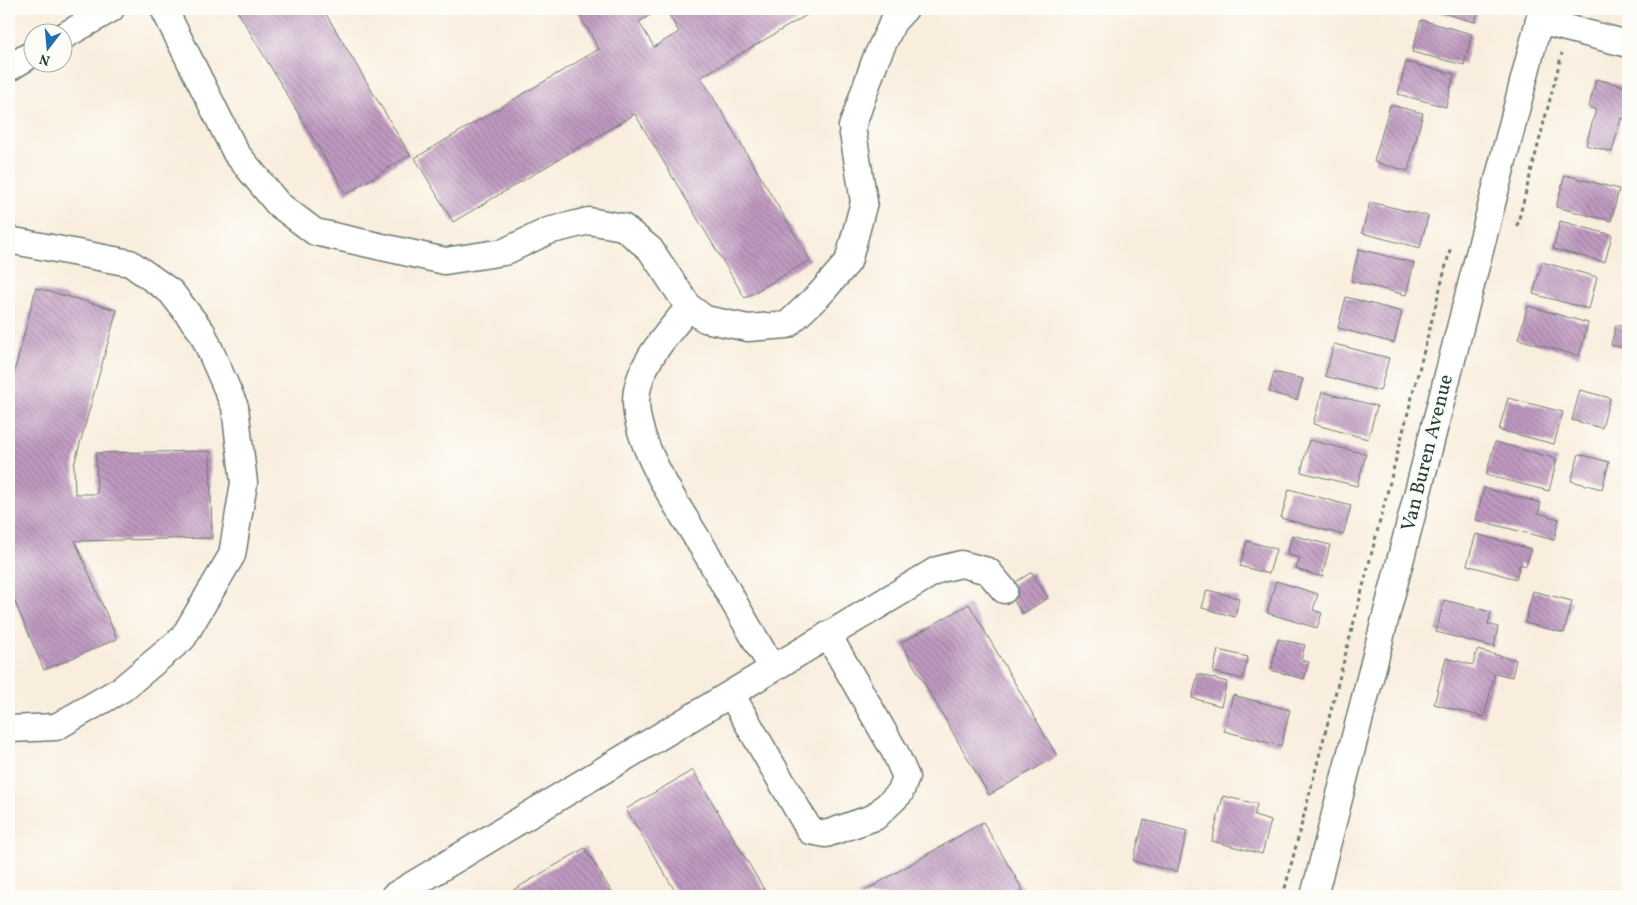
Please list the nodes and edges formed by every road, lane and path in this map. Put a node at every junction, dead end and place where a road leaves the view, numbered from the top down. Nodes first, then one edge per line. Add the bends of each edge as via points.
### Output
1 (111, 9) edge
2 (164, 9) edge
3 (905, 9) edge
4 (1540, 15) edge
5 (1569, 28) junction
6 (72, 32) edge
7 (1628, 44) edge
8 (22, 60) edge
9 (9, 68) edge
10 (1517, 226) dead end
11 (1453, 239) dead end
12 (9, 240) edge
13 (689, 307) junction
14 (1004, 590) dead end
15 (828, 635) junction
16 (773, 668) junction
17 (731, 694) junction
18 (9, 729) edge
19 (394, 896) edge
20 (1283, 896) edge
21 (1314, 896) edge

1 - 6 street
2 - 13 street via 236,153 278,204 315,232 445,261 504,252 548,231 589,221 623,227 650,249
3 - 13 street via 893,22 875,61 852,127 864,202 848,262 787,325 748,328 704,319
4 - 5 street
4 - 21 street, Van Buren Avenue
5 - 7 street
5 - 10 path
8 - 9 street
11 - 20 path
12 - 18 street via 130,263 171,292 202,332 236,407 244,483 232,555 182,638 122,689 56,727
13 - 16 street via 649,360 636,402 639,427 656,468
14 - 15 street via 988,571 961,564 937,570
15 - 16 street
15 - 17 street via 906,777 900,793 875,817 826,834 810,831
16 - 17 street
17 - 19 street

